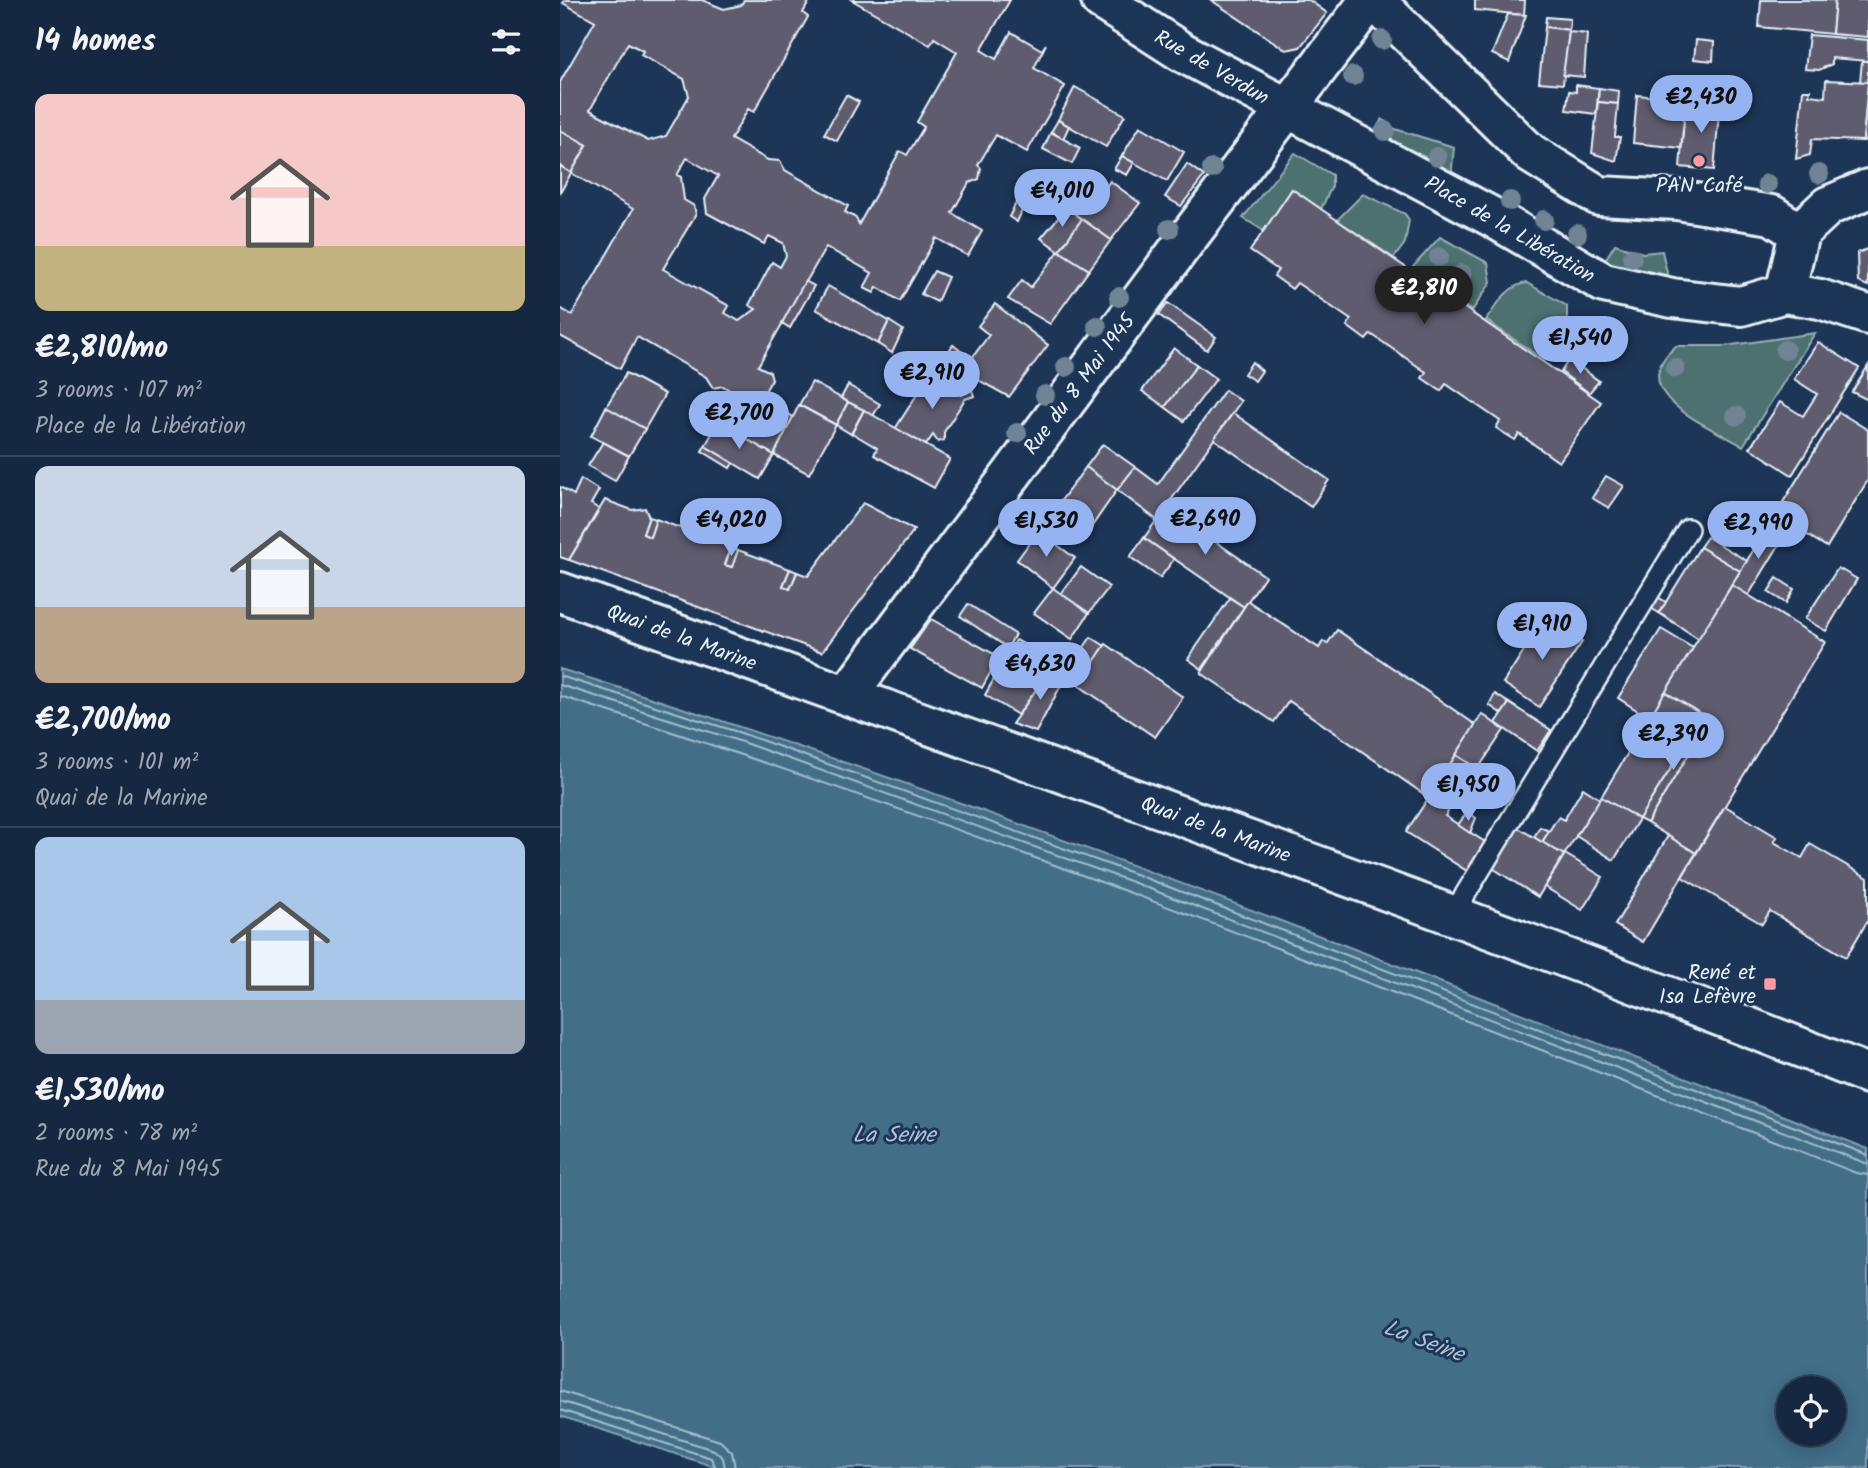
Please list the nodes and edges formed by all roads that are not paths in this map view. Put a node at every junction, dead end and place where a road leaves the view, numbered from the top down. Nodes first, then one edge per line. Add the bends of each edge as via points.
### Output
1 (1101, 0) edge
2 (1372, 0) edge
3 (1288, 111) junction
4 (1868, 189) edge
5 (1799, 233) junction
6 (1784, 293) junction
7 (1868, 315) edge
8 (1688, 529) dead end
9 (560, 592) edge
10 (848, 694) junction
11 (1452, 916) junction
12 (1868, 1074) edge

1 - 3 street, Rue de Verdun
2 - 3 street, Rue du 8 Mai 1945
2 - 5 street via 1530,153 1599,195 1677,200 1772,215
3 - 6 street, Place de la Libération via 1333,131 1604,283 1672,298 1741,306
3 - 10 street, Rue du 8 Mai 1945
4 - 5 street via 1828,206
5 - 6 street
6 - 7 street
8 - 11 lane
9 - 10 street, Quai de la Marine
10 - 11 street, Quai de la Marine
11 - 12 street, Quai de la Marine

